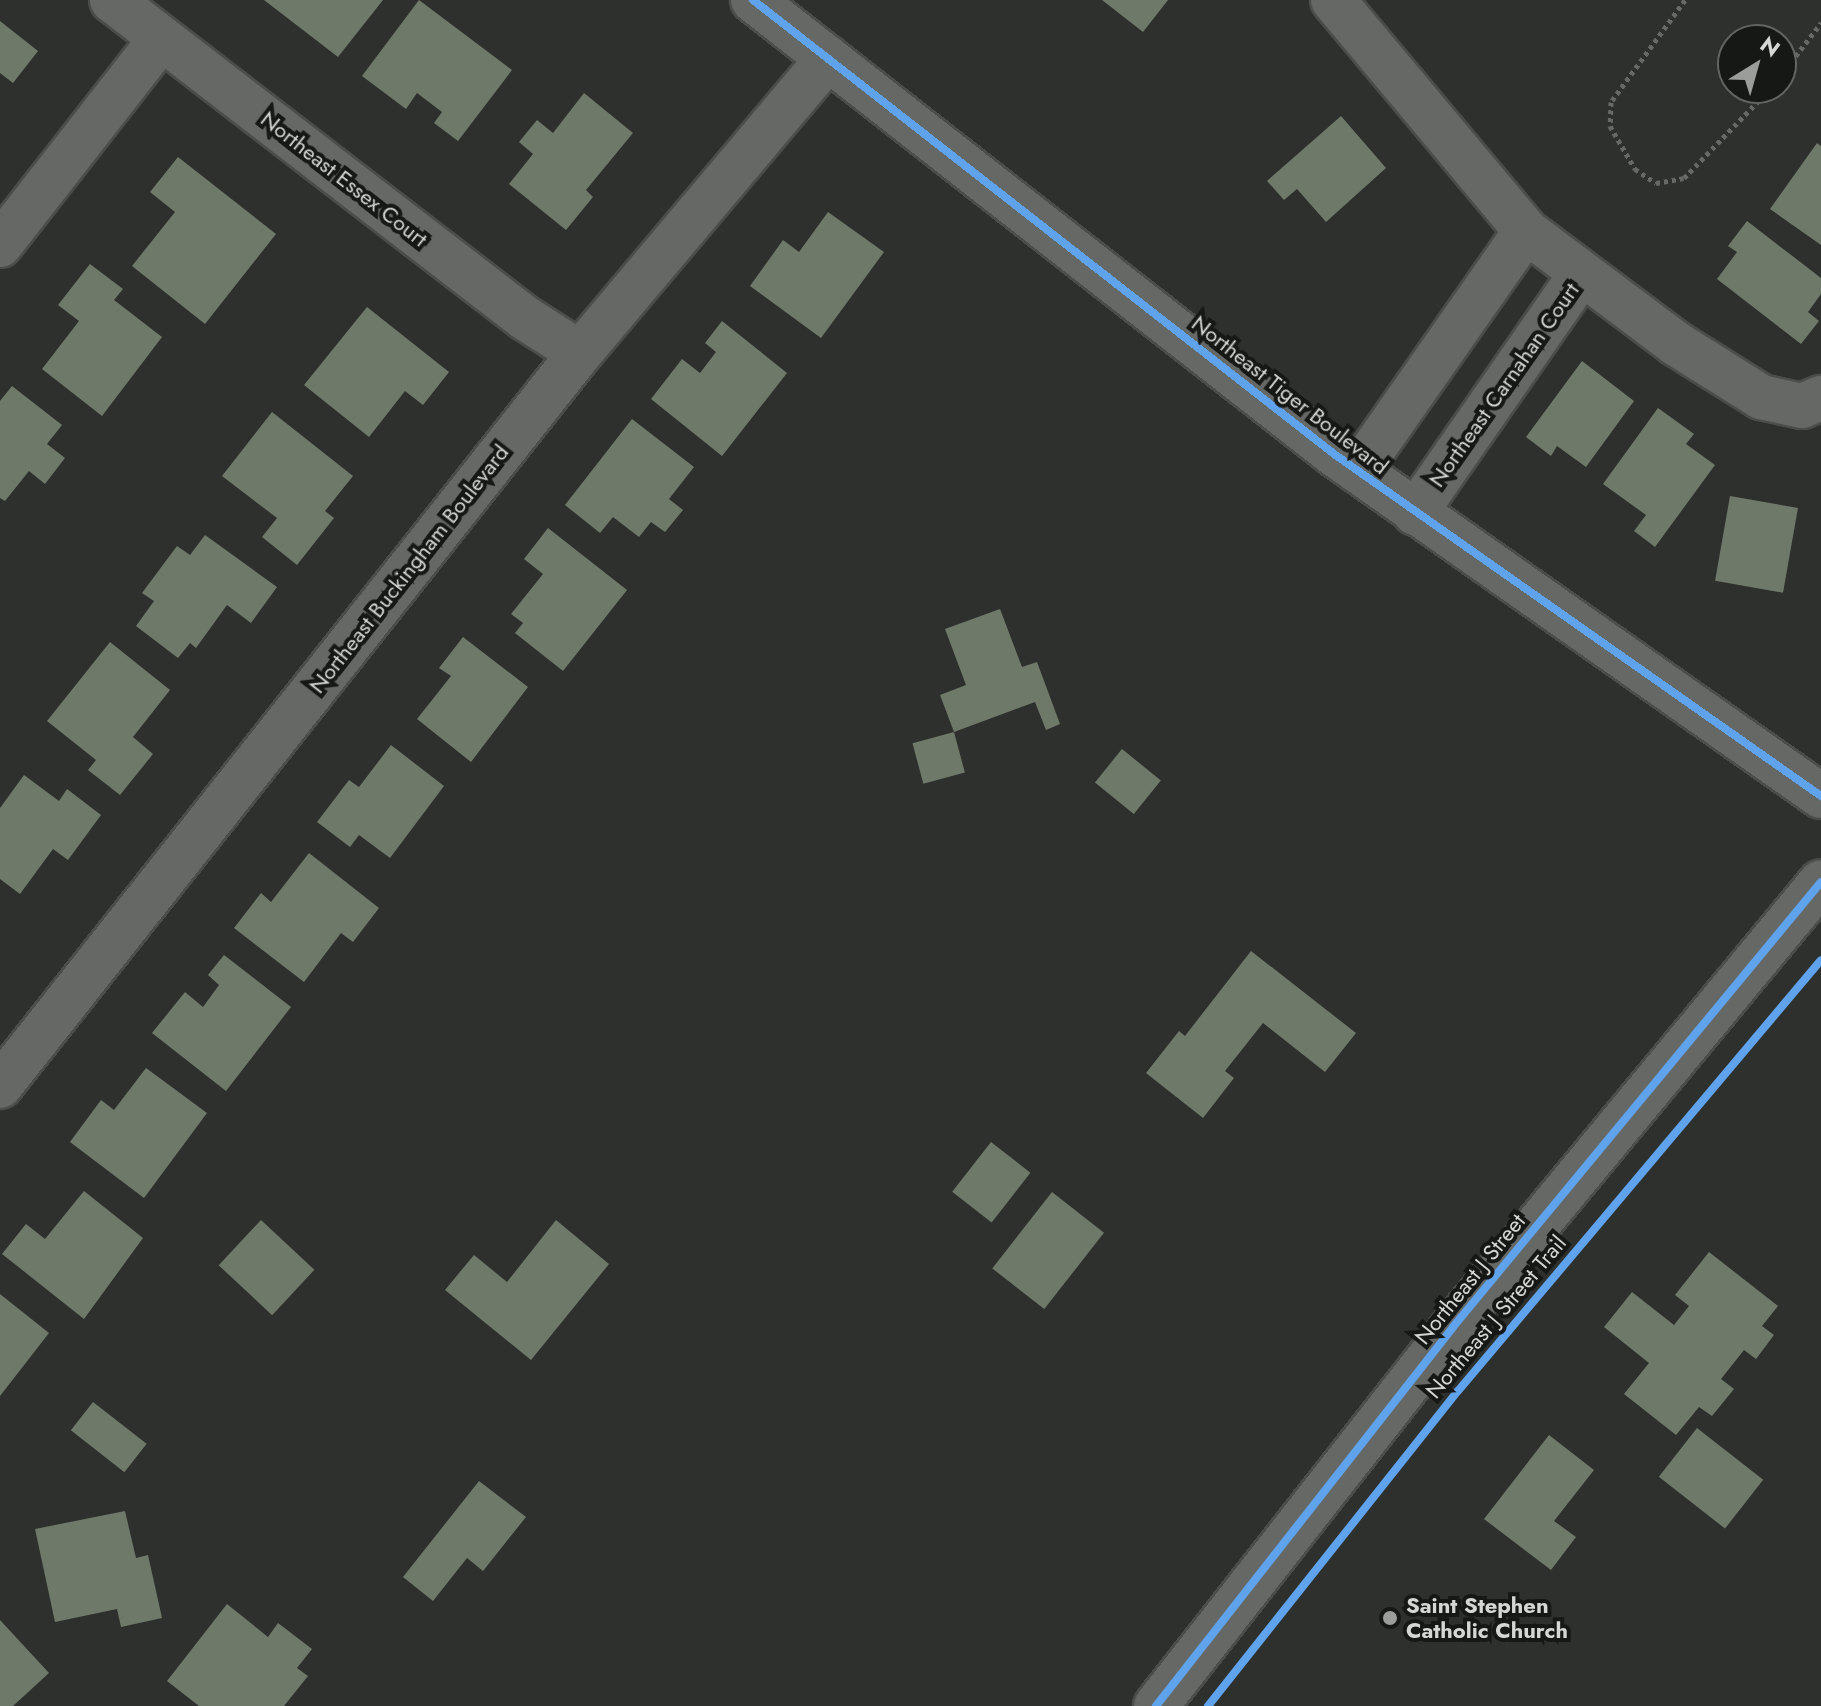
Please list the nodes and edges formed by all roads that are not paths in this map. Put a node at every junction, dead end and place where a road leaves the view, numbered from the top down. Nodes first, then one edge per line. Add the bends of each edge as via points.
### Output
1 (112, 0) edge
2 (753, 0) edge
3 (1333, 0) edge
4 (161, 39) junction
5 (828, 59) junction
6 (1526, 231) junction
7 (0, 245) edge
8 (1581, 274) junction
9 (580, 353) junction
10 (1821, 398) edge
11 (1358, 471) junction
12 (1415, 513) junction
13 (1821, 796) edge
14 (1821, 882) edge
15 (0, 1086) edge
16 (1156, 1706) edge

1 - 4 street, Northeast Essex Court
2 - 5 street, Northeast Tiger Boulevard
3 - 6 street, Northeast Carnahan Court
4 - 7 street
4 - 9 street, Northeast Essex Court via 525,318
5 - 9 street, Northeast Buckingham Boulevard
5 - 11 street, Northeast Tiger Boulevard
6 - 8 street, Northeast Carnahan Court
6 - 11 street
8 - 10 street via 1761,397 1802,406
8 - 12 street, Northeast Carnahan Court
9 - 15 street, Northeast Buckingham Boulevard
11 - 12 street, Northeast Tiger Boulevard
12 - 13 street, Northeast Tiger Boulevard
14 - 16 street, Northeast J Street via 1453,1327

